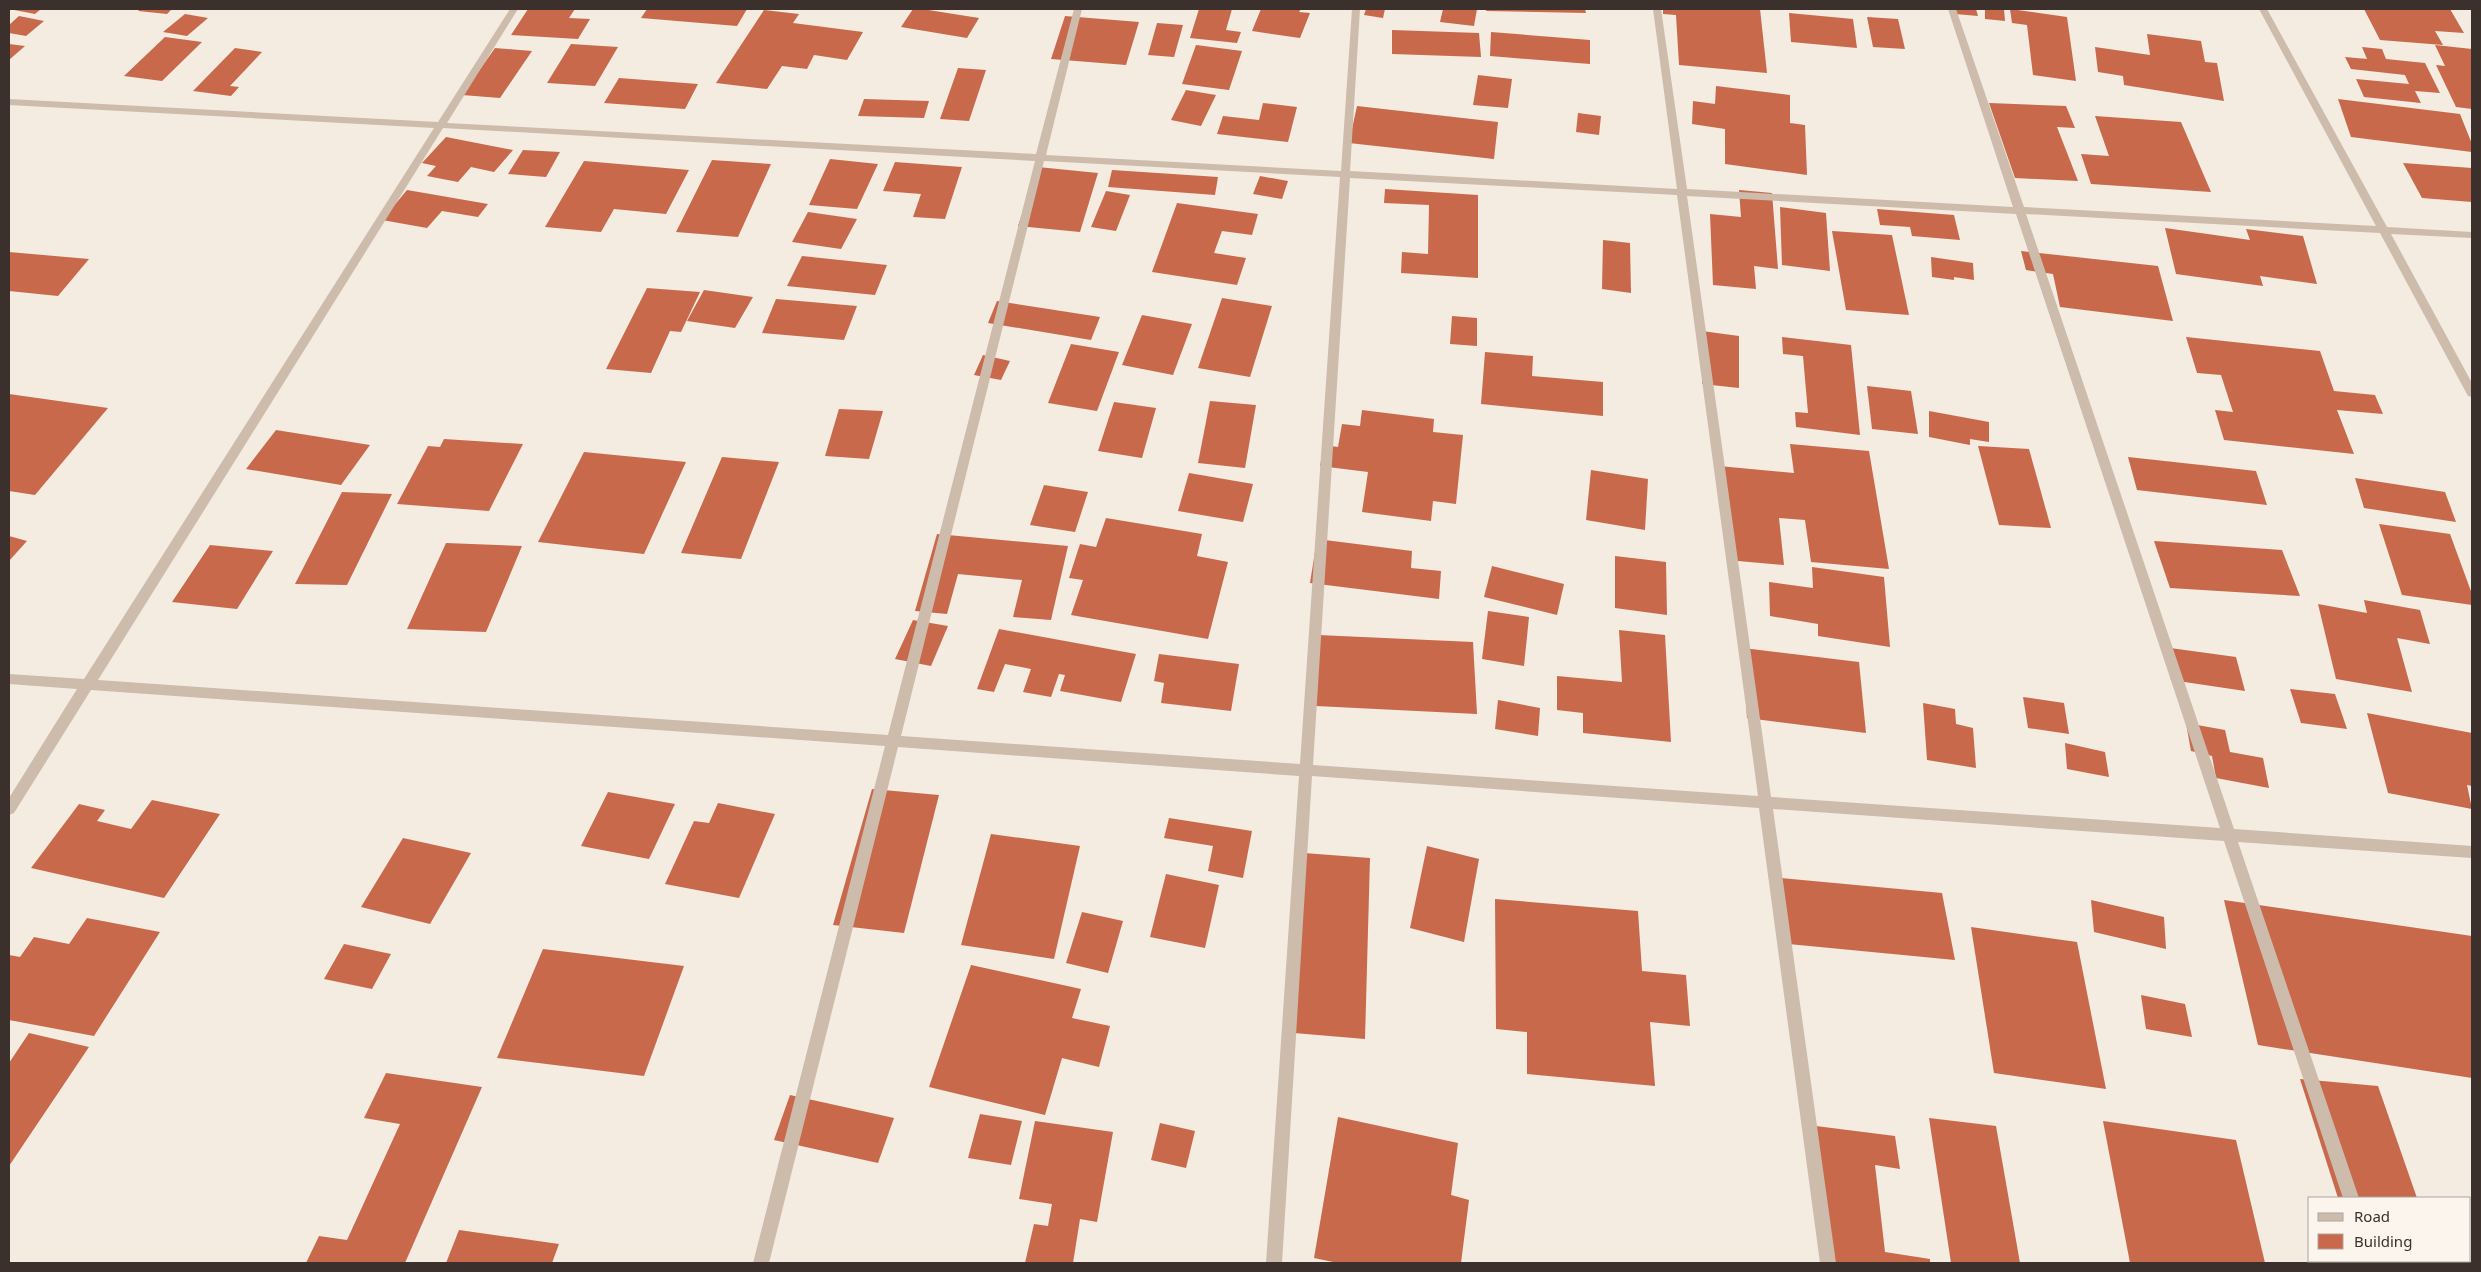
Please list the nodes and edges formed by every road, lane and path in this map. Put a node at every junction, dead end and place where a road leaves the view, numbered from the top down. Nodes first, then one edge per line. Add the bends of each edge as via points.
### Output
1 (514, 9) edge
2 (1078, 9) edge
3 (1356, 9) edge
4 (1657, 9) edge
5 (1952, 9) edge
6 (2263, 9) edge
7 (9, 102) edge
8 (440, 126) junction
9 (1040, 158) junction
10 (1346, 174) junction
11 (1682, 192) junction
12 (2020, 211) junction
13 (2384, 231) junction
14 (2472, 235) edge
15 (2472, 392) edge
16 (9, 679) edge
17 (88, 684) junction
18 (893, 741) junction
19 (1306, 770) junction
20 (1765, 802) junction
21 (9, 809) edge
22 (2229, 835) junction
23 (2472, 852) edge
24 (2351, 1197) edge
25 (761, 1263) edge
26 (1274, 1263) edge
27 (1828, 1263) edge

1 - 8 street
2 - 9 street
3 - 10 street
4 - 11 street
5 - 12 street
6 - 13 street
7 - 8 street
8 - 9 street
8 - 17 street
9 - 10 street
9 - 18 street
10 - 11 street
10 - 19 street
11 - 12 street
11 - 20 street
12 - 13 street
12 - 22 street
13 - 14 street
13 - 15 street
16 - 17 street
17 - 18 street
17 - 21 street
18 - 19 street
18 - 25 street
19 - 20 street
19 - 26 street
20 - 22 street
20 - 27 street
22 - 23 street
22 - 24 street

